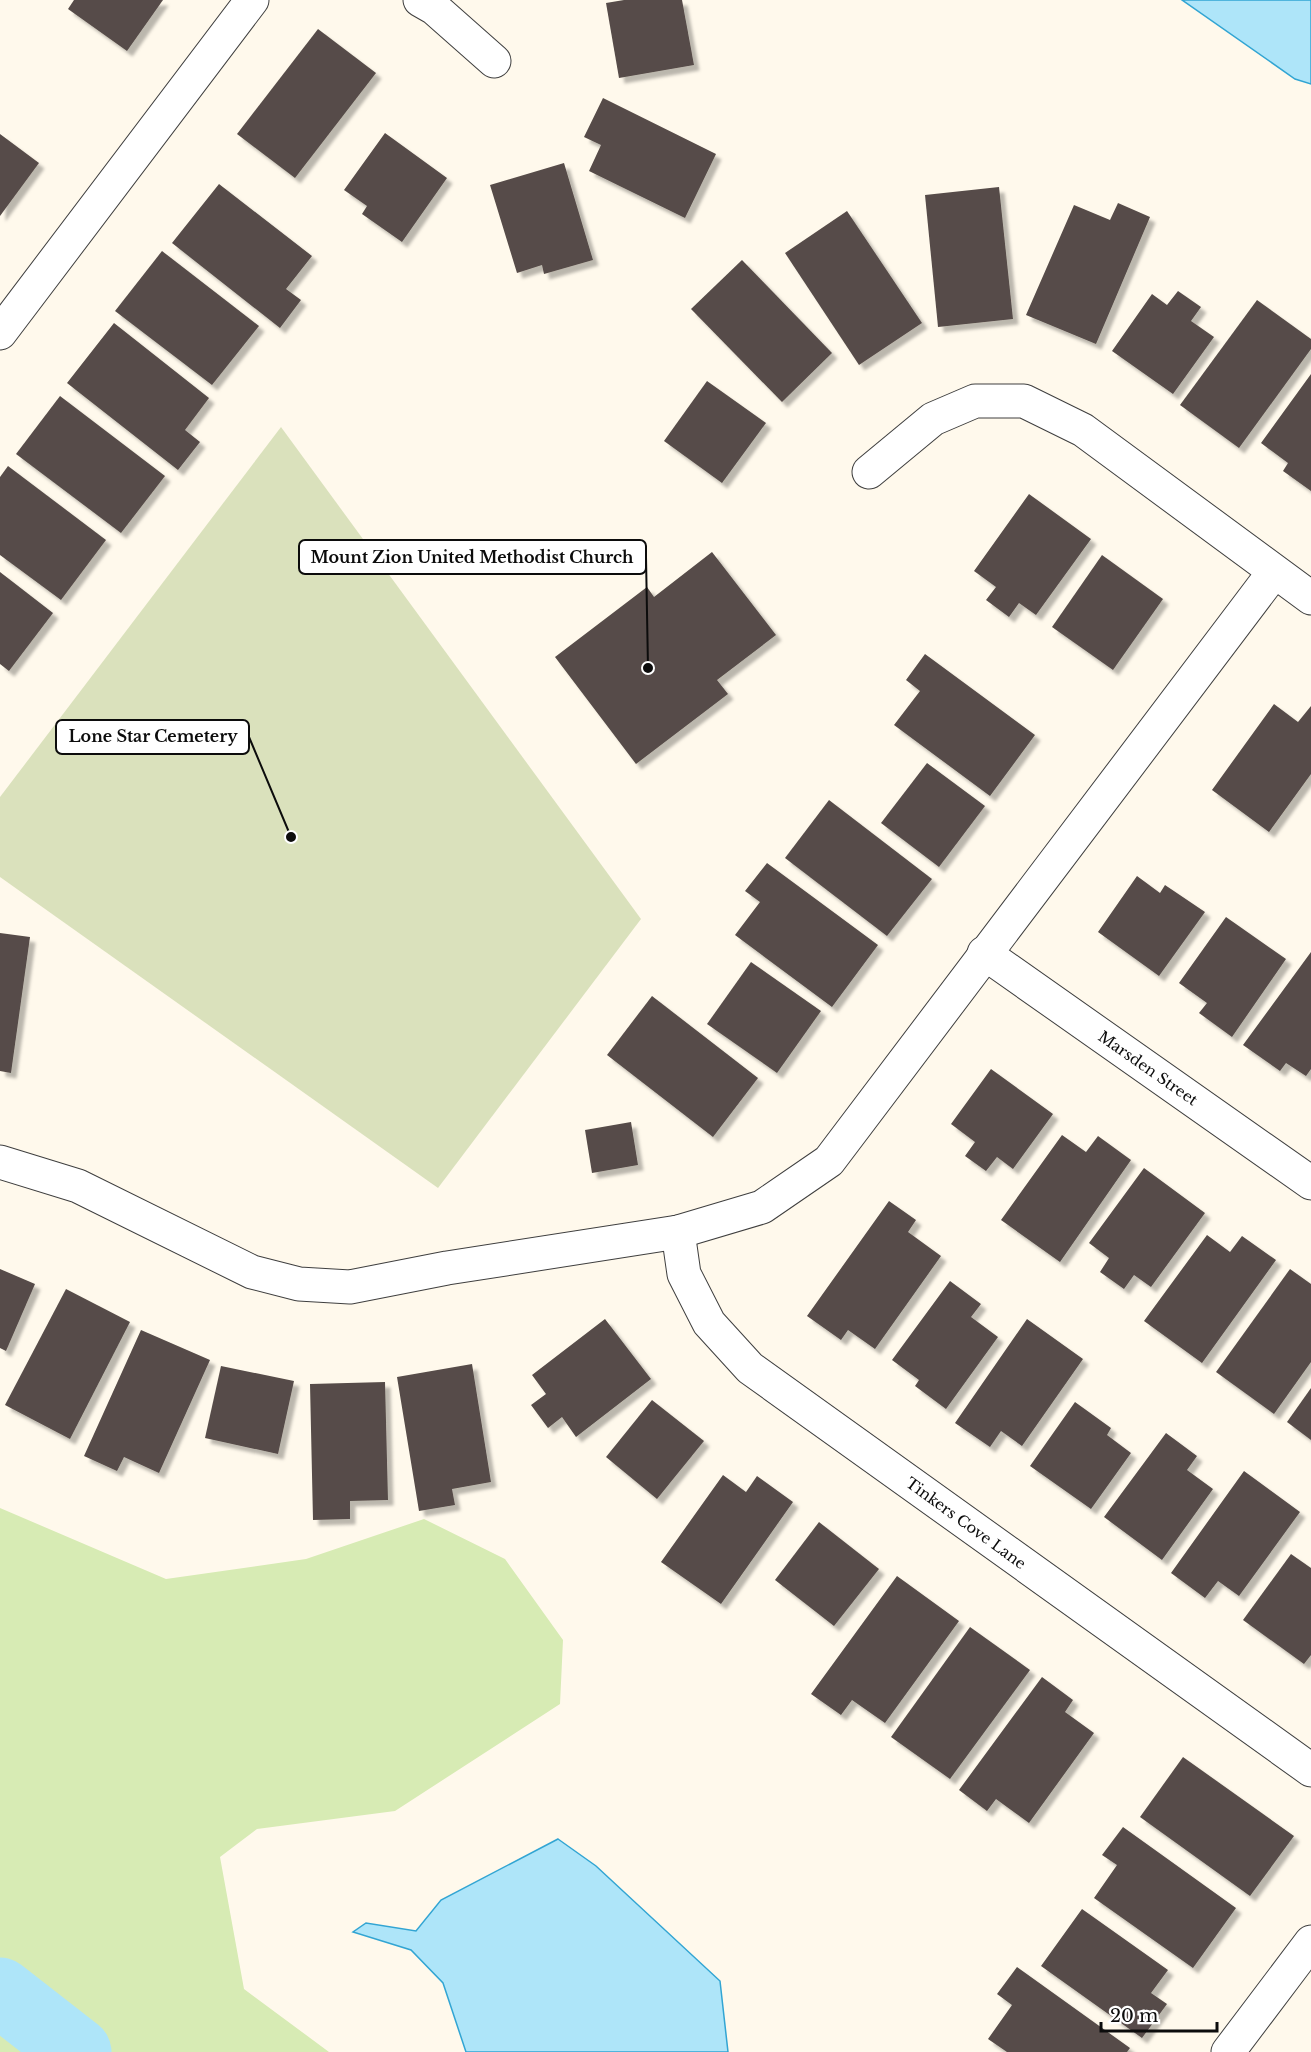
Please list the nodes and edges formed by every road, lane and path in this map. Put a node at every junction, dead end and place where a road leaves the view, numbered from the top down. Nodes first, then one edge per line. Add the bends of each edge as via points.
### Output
1 (252, 0) edge
2 (420, 0) edge
3 (495, 61) dead end
4 (0, 333) edge
5 (869, 472) dead end
6 (1274, 572) junction
7 (1311, 598) edge
8 (984, 953) junction
9 (0, 1162) edge
10 (1311, 1183) edge
11 (678, 1232) junction
12 (1311, 1770) edge
13 (1311, 1942) edge
14 (1228, 2052) edge

1 - 4 street
2 - 3 street
5 - 6 street via 933,419 975,400 1024,401 1083,430
6 - 7 street
6 - 8 street
8 - 10 street, Marsden Street
8 - 11 street via 829,1161 762,1207
9 - 11 street via 78,1186 252,1272 298,1284 350,1287
11 - 12 street, Tinkers Cove Lane via 684,1274 709,1323 750,1368
13 - 14 street

